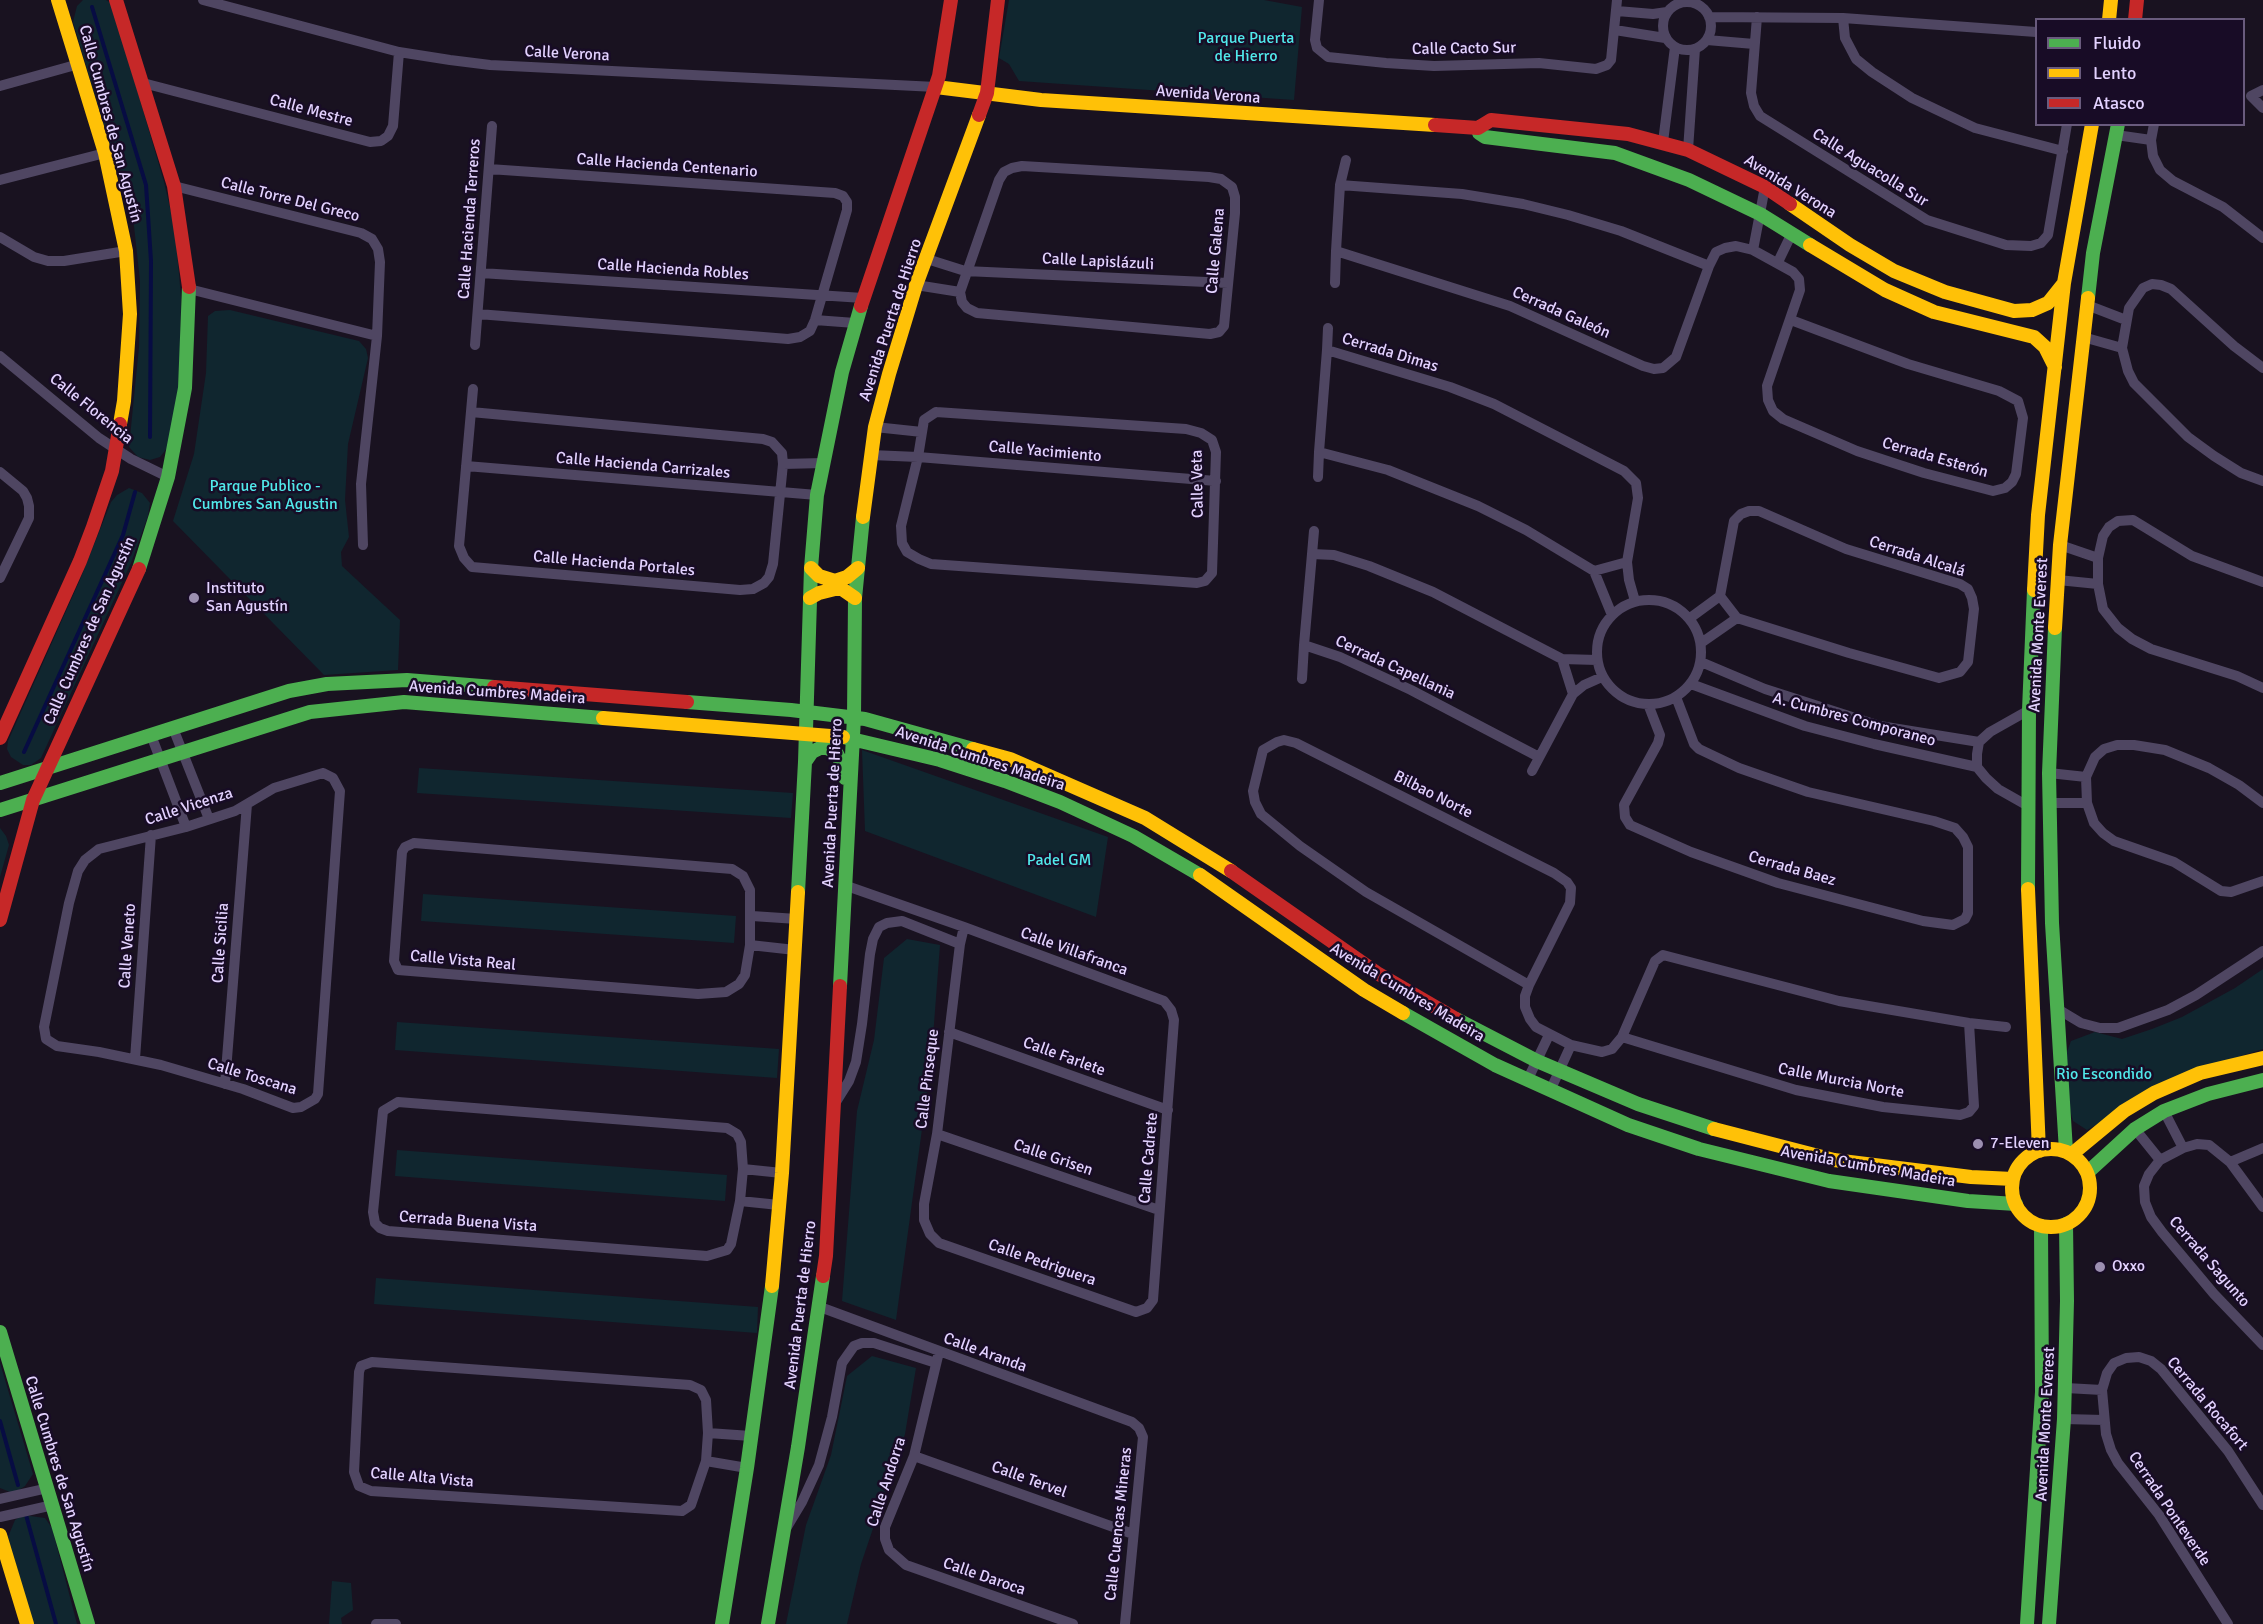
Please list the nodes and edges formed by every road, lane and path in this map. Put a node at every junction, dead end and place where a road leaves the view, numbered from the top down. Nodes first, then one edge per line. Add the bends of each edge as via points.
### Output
1 (58, 0) edge
2 (116, 0) edge
3 (203, 0) edge
4 (951, 0) edge
5 (998, 0) edge
6 (1319, 0) edge
7 (2111, 0) edge
8 (2137, 0) edge
9 (1678, 2) edge
10 (1699, 3) edge
11 (1617, 6) edge
12 (1667, 12) junction
13 (1709, 17) junction
14 (1757, 17) junction
15 (1843, 18) junction
16 (2109, 18) edge
17 (2135, 18) edge
18 (1615, 30) junction
19 (2035, 32) edge
20 (1665, 38) junction
21 (1707, 40) junction
22 (1754, 44) junction
23 (1675, 47) junction
24 (1695, 49) junction
25 (399, 52) junction
26 (79, 64) junction
27 (143, 83) junction
28 (0, 86) edge
29 (936, 87) junction
30 (2263, 90) edge
31 (987, 93) junction
32 (2248, 95) edge
33 (2263, 108) edge
34 (492, 126) dead end
35 (2067, 126) edge
36 (2092, 126) edge
37 (2154, 126) edge
38 (1478, 128) junction
39 (2117, 130) edge
40 (2151, 140) junction
41 (1663, 142) junction
42 (1688, 150) junction
43 (2063, 151) junction
44 (105, 153) junction
45 (1346, 160) dead end
46 (489, 169) junction
47 (0, 180) edge
48 (1340, 185) junction
49 (174, 186) junction
50 (1765, 187) junction
51 (1760, 214) junction
52 (2075, 216) junction
53 (2100, 221) junction
54 (1792, 233) junction
55 (0, 237) edge
56 (2263, 238) edge
57 (1753, 250) junction
58 (126, 251) junction
59 (1336, 251) junction
60 (927, 259) junction
61 (1778, 262) junction
62 (1709, 266) junction
63 (965, 271) junction
64 (481, 273) junction
65 (1228, 283) junction
66 (2064, 283) junction
67 (1335, 284) dead end
68 (916, 285) junction
69 (189, 289) junction
70 (960, 292) junction
71 (824, 295) junction
72 (863, 298) junction
73 (2087, 304) junction
74 (2014, 311) junction
75 (478, 314) junction
76 (815, 320) junction
77 (1791, 320) junction
78 (2126, 320) junction
79 (855, 323) junction
80 (1328, 328) dead end
81 (2013, 333) junction
82 (377, 336) junction
83 (2083, 337) junction
84 (475, 345) dead end
85 (2122, 348) junction
86 (1327, 350) junction
87 (0, 356) edge
88 (2055, 367) junction
89 (2263, 368) edge
90 (472, 388) dead end
91 (471, 412) junction
92 (875, 428) junction
93 (922, 432) junction
94 (2047, 436) junction
95 (2072, 441) junction
96 (117, 450) junction
97 (1319, 452) junction
98 (871, 455) junction
99 (918, 457) junction
100 (823, 463) junction
101 (783, 464) junction
102 (466, 466) junction
103 (0, 472) edge
104 (168, 477) junction
105 (1318, 477) dead end
106 (1216, 481) junction
107 (2263, 481) edge
108 (779, 492) junction
109 (817, 495) junction
110 (1314, 531) dead end
111 (363, 544) dead end
112 (2060, 545) junction
113 (1312, 554) junction
114 (2098, 558) junction
115 (1627, 562) junction
116 (811, 568) junction
117 (858, 568) junction
118 (1594, 571) junction
119 (0, 578) edge
120 (2058, 580) junction
121 (2263, 582) edge
122 (2098, 584) junction
123 (1720, 596) junction
124 (810, 598) junction
125 (855, 598) junction
126 (1635, 601) junction
127 (1611, 615) junction
128 (1690, 618) junction
129 (1737, 618) junction
130 (1701, 643) junction
131 (1304, 645) junction
132 (1562, 659) junction
133 (1597, 660) junction
134 (1701, 662) junction
135 (2030, 671) junction
136 (2052, 671) junction
137 (1602, 676) junction
138 (1302, 679) dead end
139 (1691, 684) junction
140 (2263, 688) edge
141 (1573, 694) junction
142 (1676, 697) junction
143 (1648, 705) junction
144 (2029, 710) junction
145 (807, 711) junction
146 (854, 717) junction
147 (173, 728) junction
148 (806, 733) junction
149 (151, 735) junction
150 (0, 738) edge
151 (853, 738) junction
152 (1979, 742) junction
153 (182, 751) junction
154 (1539, 757) junction
155 (159, 758) junction
156 (805, 762) junction
157 (1977, 767) junction
158 (47, 768) junction
159 (1532, 771) dead end
160 (2028, 771) junction
161 (2049, 773) junction
162 (2086, 777) junction
163 (0, 783) edge
164 (340, 791) joint
165 (849, 799) junction
166 (33, 800) junction
167 (2049, 803) junction
168 (2087, 803) junction
169 (247, 804) junction
170 (2263, 804) edge
171 (2028, 806) junction
172 (0, 810) edge
173 (209, 819) junction
174 (186, 827) junction
175 (151, 835) junction
176 (78, 871) joint
177 (2263, 881) edge
178 (844, 885) junction
179 (752, 916) junction
180 (797, 919) junction
181 (0, 920) edge
182 (964, 927) junction
183 (750, 945) junction
184 (960, 945) junction
185 (795, 950) junction
186 (2263, 951) edge
187 (1529, 985) junction
188 (2056, 1008) junction
189 (1171, 1010) joint
190 (1969, 1023) junction
191 (2006, 1027) dead end
192 (950, 1032) junction
193 (1549, 1035) junction
194 (1622, 1037) junction
195 (1571, 1045) junction
196 (2263, 1058) edge
197 (135, 1059) junction
198 (1537, 1060) junction
199 (1559, 1071) junction
200 (2263, 1080) edge
201 (1527, 1081) junction
202 (225, 1084) junction
203 (1550, 1091) junction
204 (834, 1105) junction
205 (1168, 1110) junction
206 (2163, 1111) junction
207 (2135, 1129) junction
208 (937, 1134) junction
209 (2183, 1148) junction
210 (2263, 1148) edge
211 (2039, 1150) junction
212 (2069, 1153) junction
213 (2160, 1160) junction
214 (2230, 1162) junction
215 (743, 1169) junction
216 (2088, 1172) junction
217 (782, 1173) junction
218 (2013, 1179) junction
219 (740, 1201) junction
220 (2016, 1204) junction
221 (779, 1205) junction
222 (2263, 1206) edge
223 (1159, 1210) junction
224 (2066, 1224) junction
225 (2041, 1226) junction
226 (930, 1234) joint
227 (820, 1307) junction
228 (1147, 1308) joint
229 (0, 1332) edge
230 (2263, 1345) edge
231 (939, 1352) junction
232 (936, 1363) junction
233 (2066, 1388) junction
234 (2102, 1390) junction
235 (2103, 1404) joint
236 (2064, 1419) junction
237 (2104, 1420) junction
238 (1139, 1428) joint
239 (708, 1433) junction
240 (751, 1436) junction
241 (914, 1456) junction
242 (705, 1461) junction
243 (747, 1468) junction
244 (48, 1488) junction
245 (0, 1499) edge
246 (53, 1505) junction
247 (2263, 1505) edge
248 (0, 1517) edge
249 (2034, 1519) junction
250 (2058, 1522) junction
251 (783, 1533) junction
252 (1133, 1534) junction
253 (0, 1535) edge
254 (889, 1550) joint
255 (27, 1624) edge
256 (88, 1624) edge
257 (376, 1624) edge
258 (396, 1624) edge
259 (722, 1624) edge
260 (768, 1624) edge
261 (1072, 1624) edge
262 (1125, 1624) edge
263 (2026, 1624) edge
264 (2049, 1624) edge
265 (2228, 1624) edge

1 - 26 street, Calle Cumbres de San Agustín
2 - 27 street, Calle Cumbres de San Agustín
3 - 25 street, Calle Verona
4 - 29 street, Avenida Puerta de Hierro
5 - 31 street, Avenida Puerta de Hierro
6 - 18 street, Calle Cacto Sur via 1317,48 1338,58 1434,66 1531,63 1596,69 1611,60
7 - 16 street
8 - 17 street
9 - 10 street
9 - 12 street
10 - 13 street
11 - 12 street via 1653,14
11 - 18 street
12 - 20 street
13 - 14 street
13 - 21 street
14 - 15 street
14 - 22 street
15 - 19 street
15 - 43 street via 1845,38 1856,59 1912,98 1975,128
18 - 20 street
20 - 23 street
21 - 22 street
21 - 24 street
22 - 43 street, Calle Aguacolla Sur via 1751,93 1760,116 1927,220 2006,245 2041,243 2048,235
23 - 24 street
23 - 41 street
24 - 42 street
25 - 27 street, Calle Mestre via 393,126 381,141 370,142
25 - 29 street, Calle Verona via 490,65
26 - 28 street
26 - 44 street, Calle Cumbres de San Agustín
27 - 49 street, Calle Cumbres de San Agustín
29 - 31 street, Avenida Verona
29 - 72 street, Avenida Puerta de Hierro
30 - 32 street
31 - 38 street, Avenida Verona via 1041,100
31 - 60 street, Avenida Puerta de Hierro
32 - 33 street
34 - 46 street, Calle Hacienda Terreros
35 - 43 street
36 - 52 street, Avenida Monte Everest
37 - 40 street
38 - 41 street, Avenida Verona via 1491,120 1512,121 1628,134
38 - 51 street, Avenida Verona via 1485,137 1497,140 1615,153 1689,180
39 - 40 street
39 - 53 street, Avenida Monte Everest
40 - 56 street via 2160,170 2223,207
41 - 42 street, Avenida Verona
42 - 50 street, Avenida Verona
44 - 47 street
44 - 58 street, Calle Cumbres de San Agustín
45 - 48 street
46 - 64 street, Calle Hacienda Terreros
46 - 71 street, Calle Hacienda Centenario via 843,196 847,210
48 - 59 street
48 - 62 street via 1462,194 1523,204 1621,231
49 - 69 street, Calle Cumbres de San Agustín
49 - 82 street, Calle Torre Del Greco via 361,232 372,239 380,262
50 - 51 street
50 - 74 street, Avenida Verona via 1894,271 1944,292
51 - 54 street, Avenida Verona
51 - 57 street
52 - 53 street
52 - 66 street, Avenida Monte Everest
53 - 73 street, Avenida Monte Everest
54 - 61 street
54 - 81 street, Avenida Verona via 1885,290 1934,312
55 - 58 street via 48,261
57 - 61 street, Cerrada Esterón
57 - 62 street, Cerrada Galeón via 1725,248 1716,252
58 - 96 street, Calle Cumbres de San Agustín via 130,314
59 - 62 street, Cerrada Galeón via 1510,306 1653,369 1663,368 1676,357
59 - 67 street
60 - 63 street, Calle Lapislázuli
60 - 68 street, Avenida Puerta de Hierro
61 - 77 street, Cerrada Esterón via 1799,279 1800,290
63 - 65 street, Calle Lapislázuli
63 - 65 street, Calle Galena via 999,180 1004,172 1022,166 1221,179 1232,187 1235,197
63 - 70 street, Calle Galena
64 - 71 street, Calle Hacienda Robles
64 - 75 street, Calle Hacienda Terreros
65 - 70 street, Calle Galena via 1224,326 1210,334 976,313 962,302
66 - 74 street, Avenida Verona via 2048,303 2032,310
66 - 88 street, Avenida Monte Everest
68 - 70 street
68 - 92 street, Avenida Puerta de Hierro
69 - 82 street
69 - 104 street, Calle Cumbres de San Agustín via 185,388
71 - 72 street, Calle Hacienda Robles
71 - 76 street
72 - 79 street, Avenida Puerta de Hierro
73 - 78 street
73 - 83 street, Avenida Monte Everest
74 - 81 street
75 - 76 street via 788,339 810,331
75 - 84 street, Calle Hacienda Terreros
76 - 79 street
77 - 77 street, Cerrada Esterón via 1767,386 1773,411 1783,419 1857,451 1924,473 1993,491 2012,482 2023,418 2018,401 1999,391 1908,364
78 - 85 street
78 - 89 street via 2143,288 2161,285 2184,299
79 - 100 street, Avenida Puerta de Hierro
80 - 86 street
81 - 88 street, Avenida Verona via 2040,341
82 - 111 street, Calle Torre Del Greco via 361,484
83 - 85 street
83 - 95 street, Avenida Monte Everest
85 - 107 street via 2134,383 2188,437 2232,467
86 - 97 street, Cerrada Dimas
86 - 115 street, Cerrada Dimas via 1494,404 1624,471 1636,483 1638,498
87 - 96 street, Calle Florencia
88 - 94 street, Avenida Monte Everest
90 - 91 street
91 - 101 street via 763,439 782,453
91 - 102 street
92 - 93 street
92 - 98 street, Avenida Puerta de Hierro
93 - 99 street, Calle Veta
93 - 106 street, Calle Veta via 924,420 936,412 1186,429 1212,440
94 - 95 street
94 - 135 street, Avenida Monte Everest via 2038,515
95 - 112 street, Avenida Monte Everest
96 - 104 street, Calle Florencia
96 - 150 street, Calle Cumbres de San Agustín via 80,561
97 - 105 street, Cerrada Dimas
97 - 118 street via 1388,470 1468,501
98 - 99 street, Calle Yacimiento
98 - 117 street, Avenida Puerta de Hierro
99 - 106 street, Calle Yacimiento
99 - 106 street, Calle Veta via 901,526 902,543 907,552 931,564 1205,581 1212,573
100 - 101 street
100 - 109 street, Avenida Puerta de Hierro
101 - 108 street
102 - 108 street, Calle Hacienda Carrizales
102 - 108 street, Calle Hacienda Portales via 459,546 472,567 728,589 753,589 769,577
103 - 119 street via 22,491 29,506 29,518
104 - 158 street, Calle Cumbres de San Agustín via 137,574
108 - 109 street, Calle Hacienda Carrizales
109 - 116 street, Avenida Puerta de Hierro
110 - 113 street
112 - 114 street
112 - 120 street, Avenida Monte Everest
113 - 131 street
113 - 132 street via 1334,555 1433,592
114 - 121 street via 2109,527 2126,519 2140,523 2192,556
114 - 122 street
115 - 118 street
115 - 126 street, Cerrada Dimas
116 - 117 street via 819,576 835,581
116 - 124 street, Avenida Puerta de Hierro
117 - 125 street, Avenida Puerta de Hierro
118 - 127 street
120 - 122 street
120 - 136 street, Avenida Monte Everest
122 - 140 street via 2103,609 2132,639
123 - 128 street
123 - 129 street
123 - 129 street, Cerrada Alcalá via 1734,521 1749,511 1767,514 1846,549 1960,584 1968,589 1974,609 1968,662 1960,672 1939,678
124 - 125 street via 819,592 842,589
124 - 145 street, Avenida Puerta de Hierro
125 - 146 street, Avenida Puerta de Hierro
126 - 127 street
126 - 128 street via 1665,602
127 - 133 street via 1597,644
128 - 130 street
129 - 130 street
130 - 134 street
131 - 138 street
131 - 154 street, Cerrada Capellania via 1360,666
132 - 133 street
132 - 141 street
133 - 137 street
134 - 139 street
134 - 152 street, A. Cumbres Comporaneo via 1765,689 1869,722
135 - 136 street
135 - 144 street, Avenida Monte Everest
136 - 161 street, Avenida Monte Everest
137 - 141 street
137 - 143 street via 1614,691 1630,701
139 - 142 street
139 - 157 street, A. Cumbres Comporaneo via 1805,726
141 - 154 street
142 - 143 street
142 - 143 street, Cerrada Baez via 1694,744 1708,754 1808,792 1955,828 1964,837 1968,854 1968,913 1961,923 1923,921 1778,883 1630,825 1624,805 1660,735
144 - 152 street
144 - 160 street, Avenida Monte Everest
145 - 146 street, Avenida Cumbres Madeira
145 - 147 street, Avenida Cumbres Madeira via 407,680 327,684 289,691
145 - 148 street, Avenida Puerta de Hierro
146 - 151 street, Avenida Puerta de Hierro
146 - 198 street, Avenida Cumbres Madeira via 1010,759 1145,818 1212,857 1377,973
147 - 149 street, Avenida Cumbres Madeira
147 - 153 street
148 - 151 street, Avenida Cumbres Madeira
148 - 153 street, Avenida Cumbres Madeira via 404,702 309,712
148 - 156 street, Avenida Puerta de Hierro
149 - 155 street
149 - 158 street, Avenida Cumbres Madeira
151 - 165 street, Avenida Puerta de Hierro
151 - 201 street, Avenida Cumbres Madeira via 940,760 1005,782 1133,836 1200,875 1364,990
152 - 157 street
153 - 155 street, Avenida Cumbres Madeira
153 - 173 street
154 - 159 street
155 - 166 street, Avenida Cumbres Madeira
155 - 174 street
156 - 165 street via 820,748 837,752
156 - 180 street, Avenida Puerta de Hierro
157 - 171 street via 1998,789
158 - 163 street, Avenida Cumbres Madeira
158 - 166 street, Calle Cumbres de San Agustín
160 - 161 street
160 - 171 street, Avenida Monte Everest
161 - 162 street
161 - 167 street, Avenida Monte Everest
162 - 168 street
162 - 170 street via 2095,757 2116,744 2165,750 2210,768
164 - 169 street, Calle Vicenza via 333,778 323,773 274,788
164 - 202 street, Calle Toscana via 318,1094 308,1104 293,1108
165 - 178 street, Avenida Puerta de Hierro
166 - 172 street, Avenida Cumbres Madeira
166 - 181 street, Calle Cumbres de San Agustín
167 - 168 street
167 - 188 street, Avenida Monte Everest
168 - 177 street via 2094,823 2114,841 2174,862 2221,891 2230,892
169 - 173 street, Calle Vicenza
169 - 202 street, Calle Sicilia
171 - 211 street, Avenida Monte Everest via 2028,967
173 - 174 street, Calle Vicenza
174 - 175 street, Calle Vicenza
175 - 176 street, Calle Vicenza via 99,849
175 - 197 street, Calle Veneto
176 - 197 street, Calle Toscana via 44,1032 46,1039 57,1046
178 - 182 street, Calle Villafranca
178 - 204 street, Avenida Puerta de Hierro
179 - 180 street
179 - 183 street, Calle Vista Real
179 - 183 street, Calle Vista Real via 750,890 743,876 732,869 414,843 402,852 394,961 402,971 698,994 726,992 739,984 745,975
180 - 185 street, Avenida Puerta de Hierro
182 - 184 street, Calle Pinseque
182 - 189 street, Calle Villafranca via 1164,1001
183 - 185 street
184 - 192 street, Calle Pinseque
184 - 204 street via 902,921 879,927 870,954 855,1062
185 - 217 street, Avenida Puerta de Hierro
186 - 188 street via 2168,1010 2118,1028 2081,1023
187 - 187 street, Bilbao Norte via 1570,903 1572,895 1567,882 1296,743 1284,740 1263,750 1253,791 1261,814 1366,892
187 - 193 street via 1525,1007 1536,1027
188 - 212 street, Avenida Monte Everest
189 - 205 street, Calle Cadrete via 1174,1020
190 - 191 street
190 - 194 street via 1839,1001 1663,955 1655,961
190 - 194 street, Calle Murcia Norte via 1974,1106 1960,1115 1883,1107 1796,1090
192 - 205 street, Calle Farlete
192 - 208 street, Calle Pinseque
193 - 195 street
193 - 198 street
194 - 195 street via 1612,1049 1602,1052
195 - 199 street
196 - 212 street via 2200,1072 2154,1093
197 - 202 street, Calle Toscana
198 - 199 street, Avenida Cumbres Madeira
198 - 201 street
199 - 203 street
199 - 218 street, Avenida Cumbres Madeira via 1638,1104 1790,1150 1905,1170
200 - 206 street
201 - 203 street, Avenida Cumbres Madeira
203 - 220 street, Avenida Cumbres Madeira via 1628,1125 1779,1170 1968,1201
204 - 227 street, Avenida Puerta de Hierro
205 - 223 street, Calle Cadrete
206 - 207 street
206 - 209 street
207 - 213 street
207 - 216 street
208 - 223 street, Calle Grisen
208 - 226 street, Calle Pinseque via 924,1204 924,1220
209 - 213 street, Cerrada Sagunto
209 - 214 street via 2197,1143 2209,1145
210 - 214 street
211 - 212 street
211 - 218 street via 2018,1167
212 - 216 street
213 - 230 street, Cerrada Sagunto via 2144,1186 2151,1217 2195,1273
214 - 222 street
215 - 217 street
215 - 219 street, Cerrada Buena Vista
215 - 219 street, Cerrada Buena Vista via 741,1142 727,1128 398,1102 383,1111 373,1212 375,1223 388,1231 707,1256 727,1251
216 - 224 street via 2088,1203 2079,1216
217 - 221 street, Avenida Puerta de Hierro
218 - 220 street
219 - 221 street
220 - 225 street via 2026,1218
221 - 240 street, Avenida Puerta de Hierro via 771,1298
223 - 228 street, Calle Cadrete via 1153,1300
224 - 225 street
224 - 233 street, Avenida Monte Everest
225 - 249 street, Avenida Monte Everest via 2042,1392
226 - 228 street, Calle Pedriguera via 939,1243 1136,1312
227 - 231 street, Calle Aranda
227 - 251 street, Avenida Puerta de Hierro
229 - 244 street, Calle Cumbres de San Agustín
231 - 232 street, Calle Andorra
231 - 238 street, Calle Aranda via 1132,1422
232 - 241 street, Calle Andorra
232 - 251 street, Calle Aranda via 874,1343 854,1346 842,1363 819,1466
233 - 234 street
233 - 236 street, Avenida Monte Everest
234 - 235 street, Cerrada Rocafort
234 - 247 street, Cerrada Rocafort via 2114,1364 2126,1358 2151,1361 2229,1451
235 - 237 street, Cerrada Ponteverde
236 - 237 street
236 - 250 street, Avenida Monte Everest
237 - 265 street, Cerrada Ponteverde via 2118,1463 2159,1515
238 - 252 street, Calle Cuencas Mineras via 1143,1437
239 - 240 street
239 - 242 street, Calle Alta Vista
239 - 242 street, Calle Alta Vista via 706,1400 701,1390 690,1385 372,1362 361,1366 359,1372 354,1472 359,1486 371,1491 682,1511 691,1504
240 - 243 street, Avenida Puerta de Hierro
241 - 252 street, Calle Tervel
241 - 254 street, Calle Andorra via 885,1527
242 - 243 street
243 - 259 street, Avenida Puerta de Hierro
244 - 245 street
244 - 246 street, Calle Cumbres de San Agustín
246 - 248 street
246 - 256 street, Calle Cumbres de San Agustín
249 - 250 street
249 - 263 street, Avenida Monte Everest
250 - 264 street, Avenida Monte Everest
251 - 260 street, Avenida Puerta de Hierro
252 - 262 street, Calle Cuencas Mineras
253 - 255 street
254 - 261 street, Calle Daroca via 906,1565
257 - 258 street

